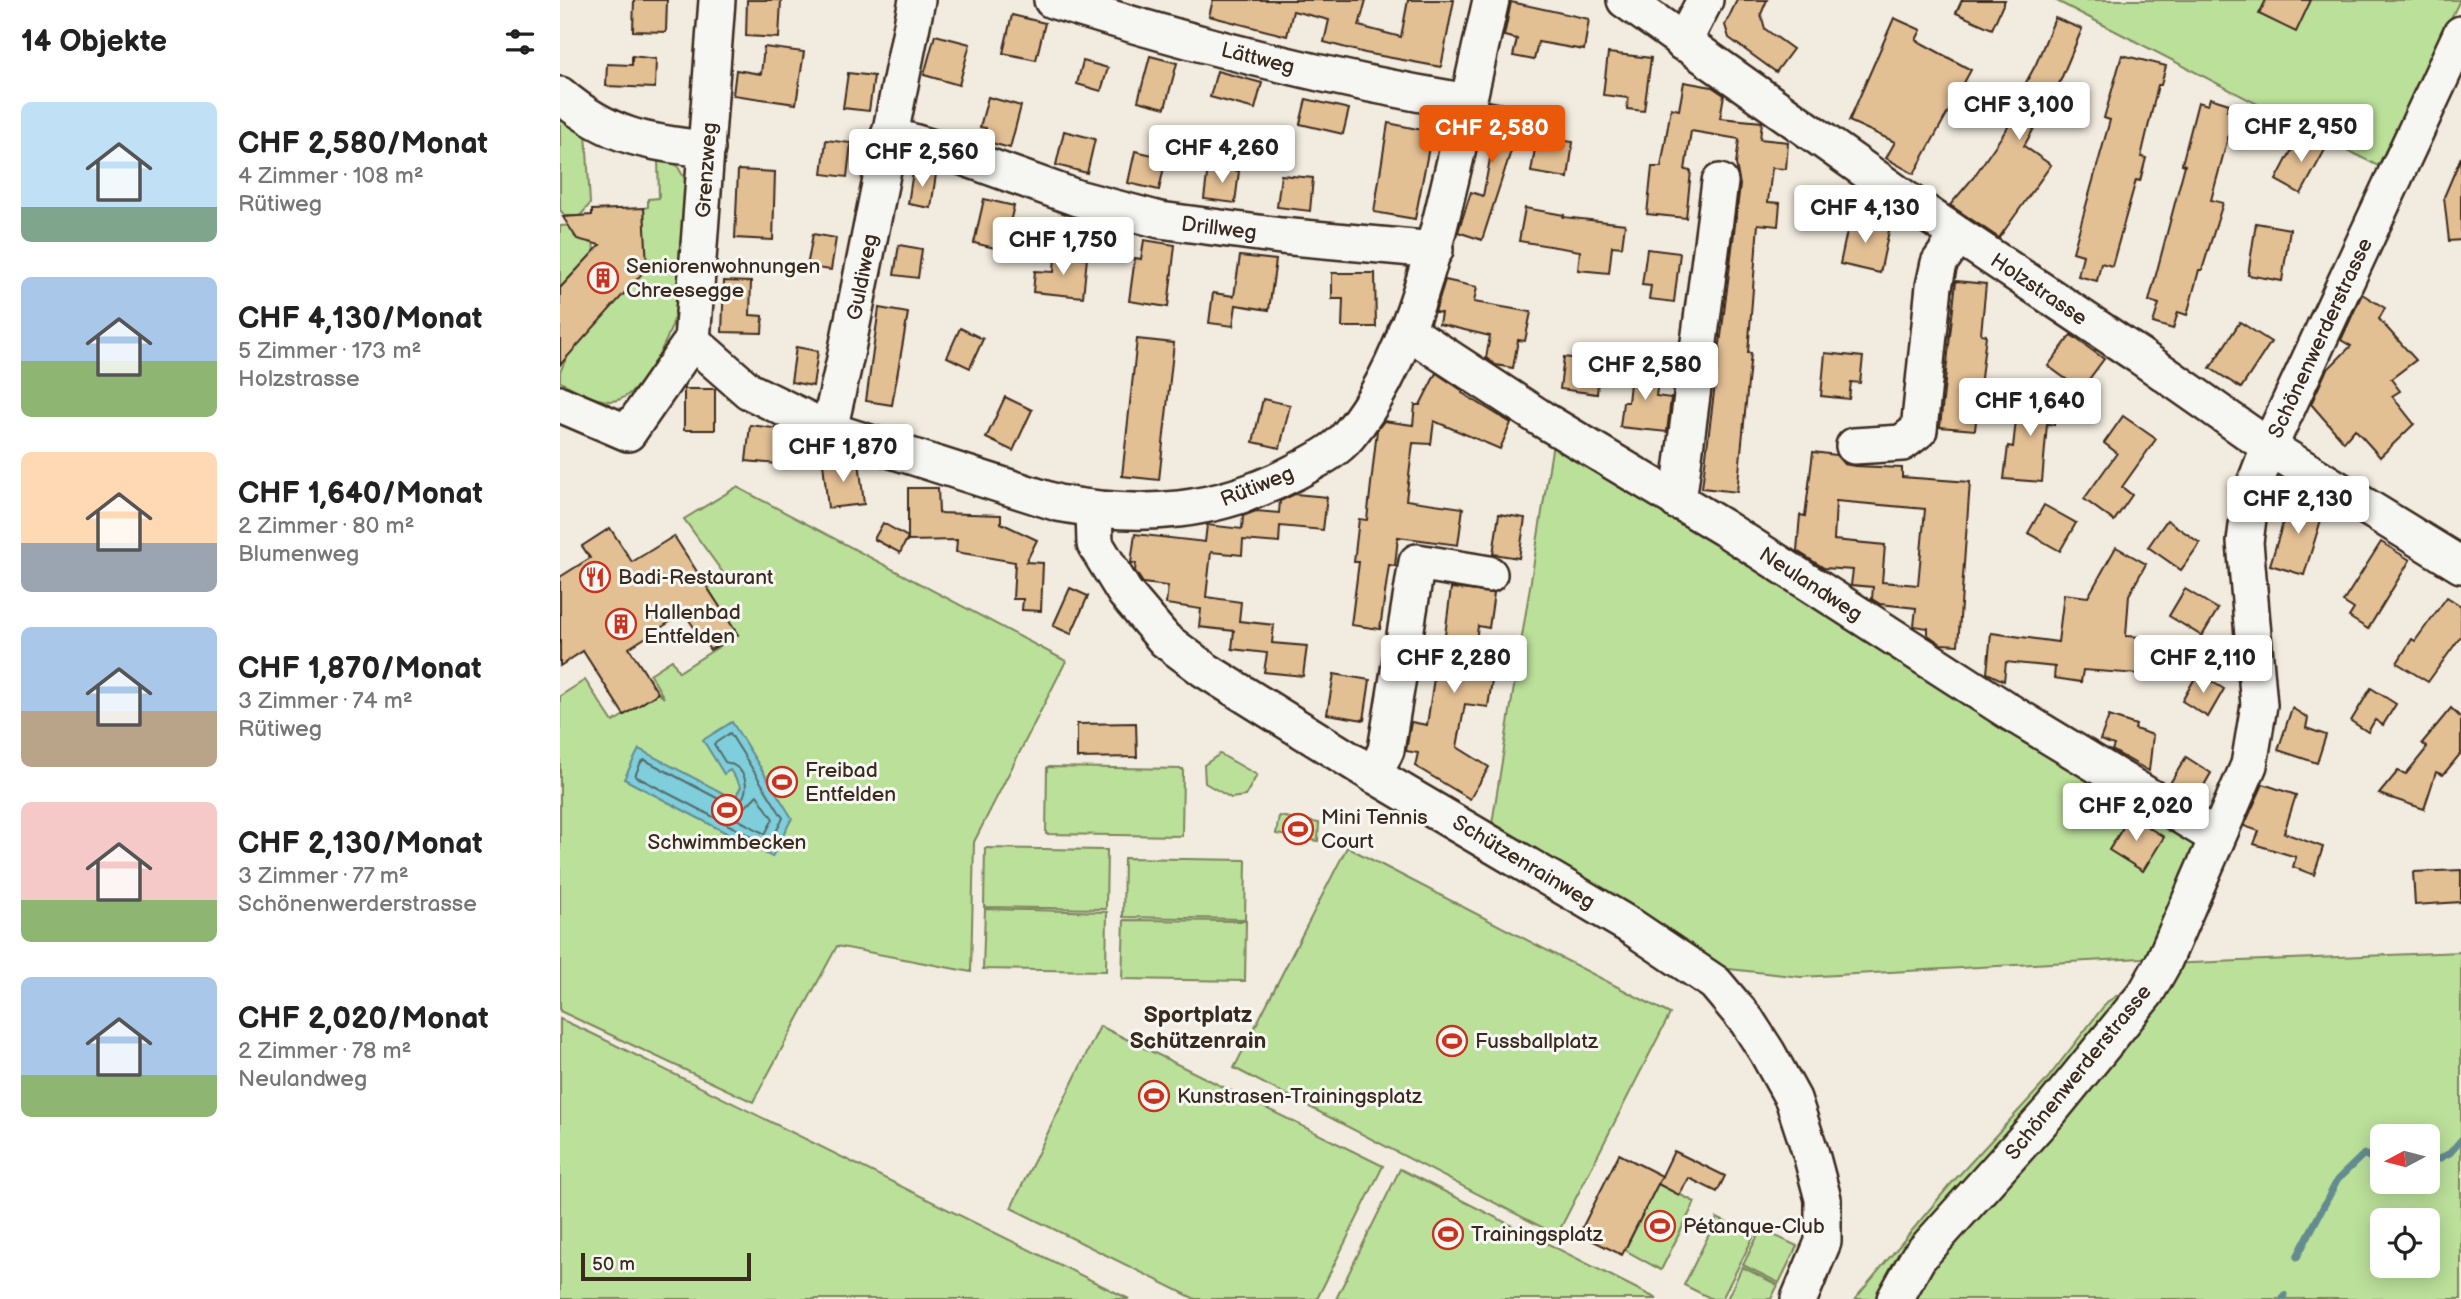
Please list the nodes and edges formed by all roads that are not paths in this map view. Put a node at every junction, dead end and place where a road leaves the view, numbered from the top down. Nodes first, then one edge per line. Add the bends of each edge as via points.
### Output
1 (717, 0) edge
2 (916, 0) edge
3 (1052, 0) edge
4 (1491, 0) edge
5 (1625, 0) edge
6 (1705, 0) edge
7 (2461, 34) edge
8 (1683, 43) junction
9 (560, 95) edge
10 (1468, 102) junction
11 (889, 135) junction
12 (707, 149) junction
13 (1720, 182) dead end
14 (1958, 236) junction
15 (1435, 250) junction
16 (1406, 330) junction
17 (692, 341) junction
18 (560, 404) edge
19 (829, 430) junction
20 (1854, 446) dead end
21 (2269, 447) junction
22 (1678, 502) junction
23 (1094, 510) junction
24 (2461, 565) edge
25 (1489, 574) dead end
26 (1374, 775) junction
27 (2216, 837) junction
28 (1799, 1299) edge
29 (1895, 1299) edge

1 - 12 street, Grenzweg
2 - 11 street, Guldiweg
3 - 10 street, Lättweg via 1266,61 1381,88
4 - 10 street, Rütiweg
5 - 8 street, Holzstrasse
6 - 8 street
7 - 21 street, Schönenwerderstrasse
8 - 14 street, Holzstrasse
9 - 12 street via 630,138
10 - 15 street, Rütiweg
11 - 15 street, Drillweg via 1077,198 1160,220
11 - 19 street, Guldiweg
12 - 17 street, Grenzweg
13 - 22 street
14 - 20 street via 1936,274 1919,430 1902,443
14 - 21 street, Holzstrasse
15 - 16 street, Rütiweg
16 - 22 street, Neulandweg
16 - 23 street, Rütiweg via 1379,391 1347,438 1319,459 1257,491 1224,502 1171,511
17 - 18 street via 628,433
17 - 19 street, Rütiweg via 749,391
19 - 23 street, Rütiweg via 1058,503
21 - 24 street, Holzstrasse
21 - 27 street, Schönenwerderstrasse via 2251,494 2245,542 2259,705 2249,765
22 - 27 street, Neulandweg
23 - 26 street, Schützenrainweg via 1095,544 1125,593 1165,640
25 - 26 street via 1417,562 1386,750
26 - 28 street, Schützenrainweg via 1632,927 1715,983 1747,1021 1793,1099 1823,1199 1823,1242
27 - 29 street, Schönenwerderstrasse via 2164,963 2146,993 2051,1111 1918,1258

